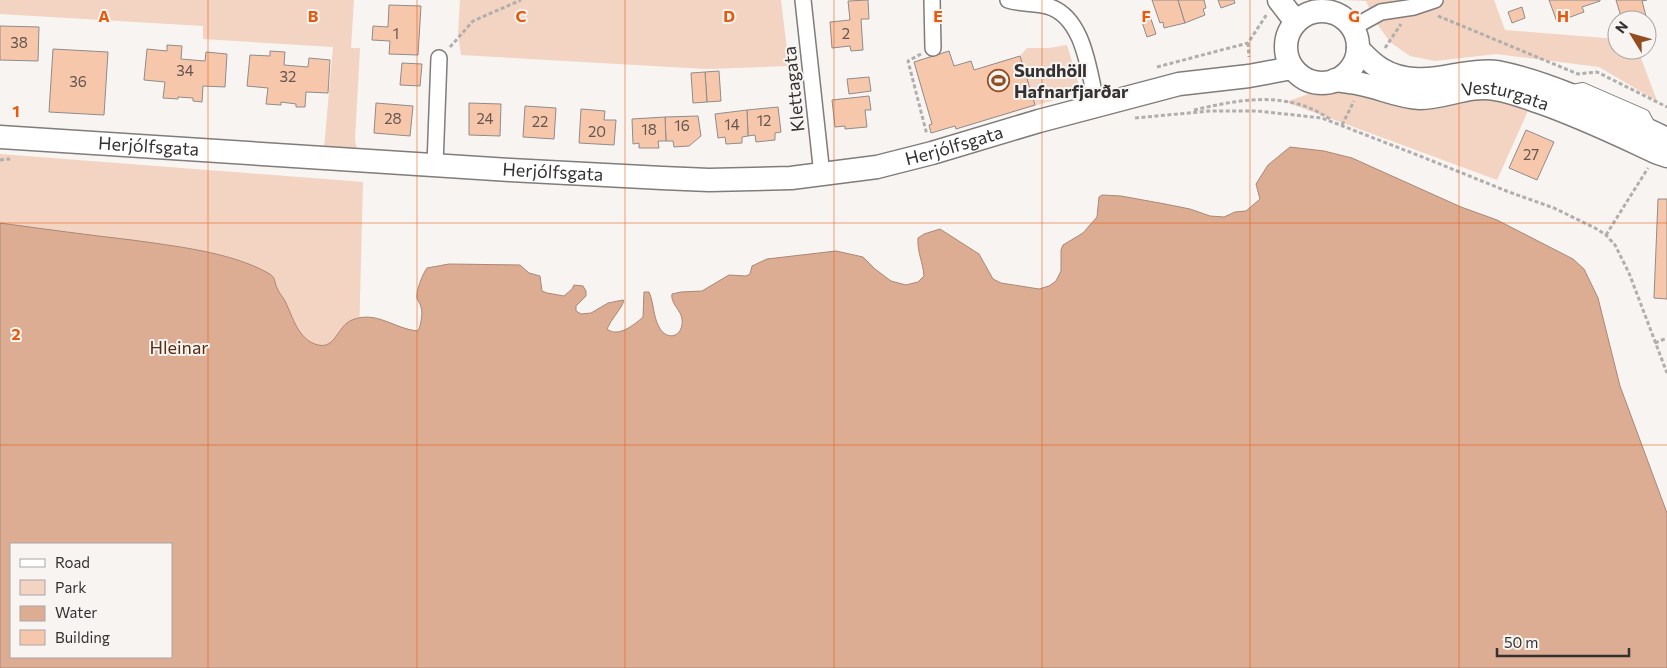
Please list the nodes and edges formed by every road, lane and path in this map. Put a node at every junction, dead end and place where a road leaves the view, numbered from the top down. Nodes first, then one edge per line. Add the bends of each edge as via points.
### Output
1 (521, 0) edge
2 (803, 0) edge
3 (932, 0) edge
4 (1008, 0) edge
5 (1279, 0) edge
6 (1436, 0) edge
7 (1314, 6) edge
8 (1414, 6) junction
9 (1296, 22) junction
10 (1355, 39) junction
11 (933, 48) joint
12 (439, 58) joint
13 (1292, 68) junction
14 (1335, 80) junction
15 (1097, 106) junction
16 (1667, 107) edge
17 (1181, 113) dead end
18 (1343, 126) dead end
19 (0, 137) edge
20 (1662, 145) edge
21 (932, 153) junction
22 (435, 165) junction
23 (822, 175) junction
24 (1606, 235) dead end
25 (1667, 338) edge
26 (1655, 343) dead end

1 - 12 path via 473,21
2 - 23 street, Klettagata
3 - 11 street
4 - 15 street via 1047,6 1061,12 1071,22 1083,47
5 - 9 street
6 - 8 street
7 - 9 street
7 - 10 street via 1339,15
8 - 10 street via 1381,12
8 - 16 path via 1578,74 1597,72
9 - 13 street via 1286,44
10 - 14 street via 1355,59 1351,68
10 - 20 street, Vesturgata via 1383,70 1400,76 1422,80 1494,71 1525,79 1559,91
11 - 21 path via 908,61
12 - 22 street
13 - 14 street via 1312,82
13 - 15 street, Herjólfsgata via 1179,84
14 - 20 street, Vesturgata via 1421,98 1494,88
15 - 21 street, Herjólfsgata
17 - 18 path via 1237,101 1266,100 1310,108
19 - 22 street, Herjólfsgata
20 - 24 path
21 - 23 street, Herjólfsgata via 877,167
22 - 23 street, Herjólfsgata via 709,180
25 - 26 path

